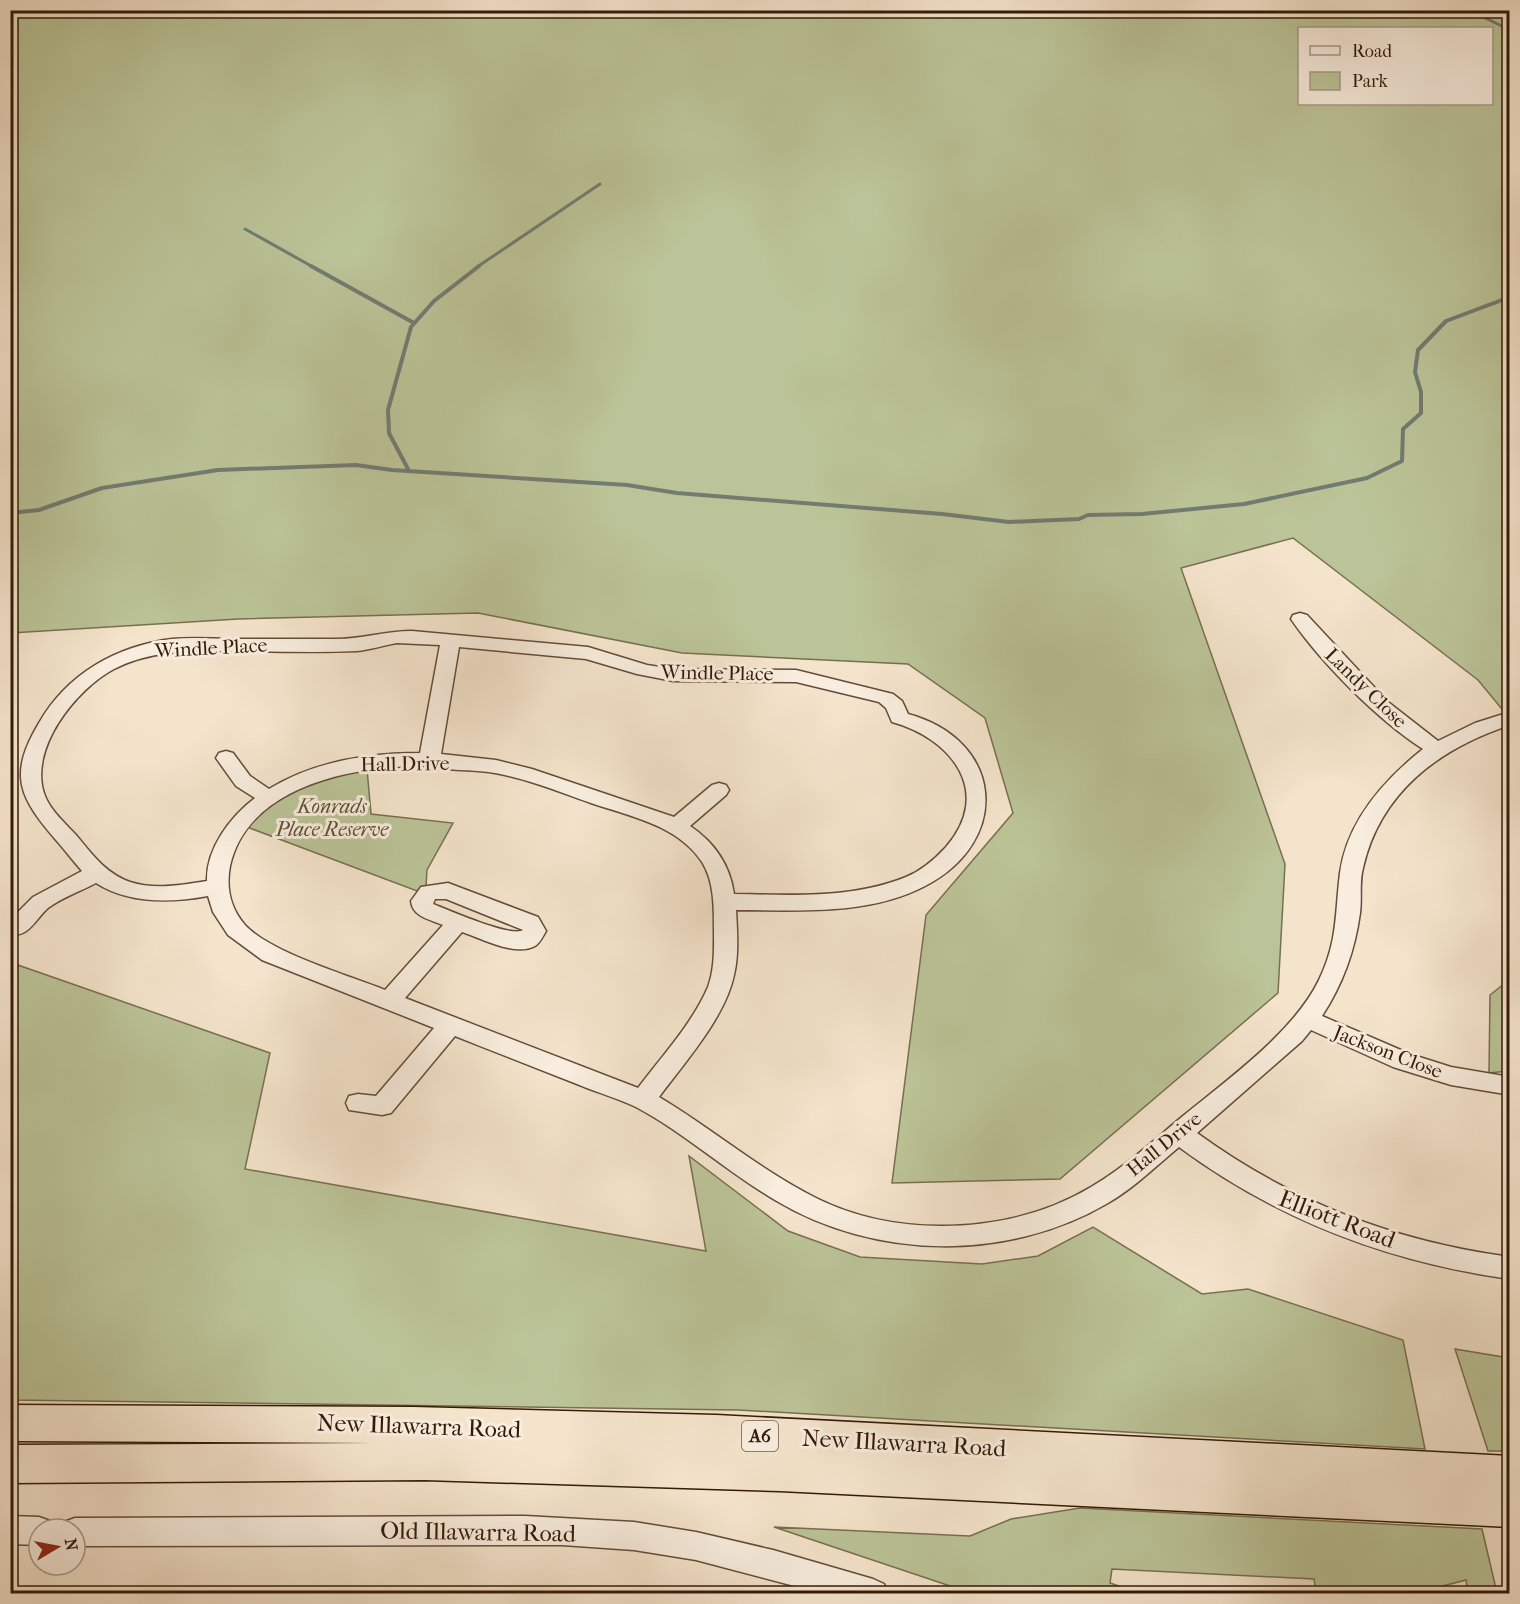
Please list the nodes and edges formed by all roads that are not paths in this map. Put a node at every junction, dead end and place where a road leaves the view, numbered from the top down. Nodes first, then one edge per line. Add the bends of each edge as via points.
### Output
1 (1300, 619) dead end
2 (451, 640) junction
3 (1509, 718) edge
4 (1438, 750) junction
5 (226, 758) dead end
6 (429, 761) junction
7 (719, 790) dead end
8 (269, 798) junction
9 (676, 826) junction
10 (97, 873) junction
11 (218, 888) junction
12 (726, 902) junction
13 (458, 922) dead end
14 (16, 928) dead end
15 (389, 1000) junction
16 (1308, 1019) junction
17 (450, 1025) junction
18 (1505, 1085) dead end
19 (643, 1100) junction
20 (358, 1103) dead end
21 (1180, 1134) junction
22 (1509, 1268) edge
23 (10, 1423) edge
24 (10, 1464) edge
25 (1509, 1475) edge
26 (1509, 1508) edge
27 (10, 1530) edge
28 (27, 1531) edge
29 (87, 1532) edge
30 (873, 1593) edge

1 - 4 street, Landy Close via 1358,685
2 - 6 street
2 - 10 street, Windle Place via 404,636 360,645 173,645 129,655 101,669 71,694 44,731 34,751 31,771 39,805
2 - 12 street, Windle Place via 588,653 673,675 796,676 886,698 895,705 899,718 916,721 941,735 970,769 977,806 969,832 957,851 915,881 873,896 831,901
3 - 4 street, Hall Drive via 1468,733
4 - 16 street, Hall Drive via 1409,769 1367,819 1351,870 1350,912 1344,942 1323,998
5 - 8 street via 243,781
6 - 8 street, Hall Drive via 382,761 335,768 299,781
6 - 9 street, Hall Drive via 510,770
7 - 9 street
8 - 11 street, Hall Drive via 247,815 228,840 218,869
9 - 12 street, Hall Drive via 712,859 724,886
10 - 11 street, Windle Place via 143,892 182,893
10 - 14 street via 40,902
11 - 15 street, Hall Drive via 228,918 239,933 257,946 322,976
12 - 19 street, Hall Drive via 720,985
13 - 15 street
15 - 17 street, Hall Drive
16 - 18 street, Jackson Close via 1402,1061 1451,1076
16 - 21 street, Hall Drive
17 - 19 street, Hall Drive
17 - 20 street via 382,1106
19 - 21 street, Hall Drive via 791,1196 835,1218 885,1231 934,1237 992,1233 1050,1218 1098,1196
21 - 22 street, Elliott Road via 1252,1184 1323,1218 1444,1257
23 - 25 highway, New Illawarra Road / A6 via 289,1422 817,1437
24 - 26 highway, New Illawarra Road / A6 via 425,1461 780,1472
27 - 28 street
29 - 30 street, Old Illawarra Road via 471,1529 580,1533 669,1541 759,1558

